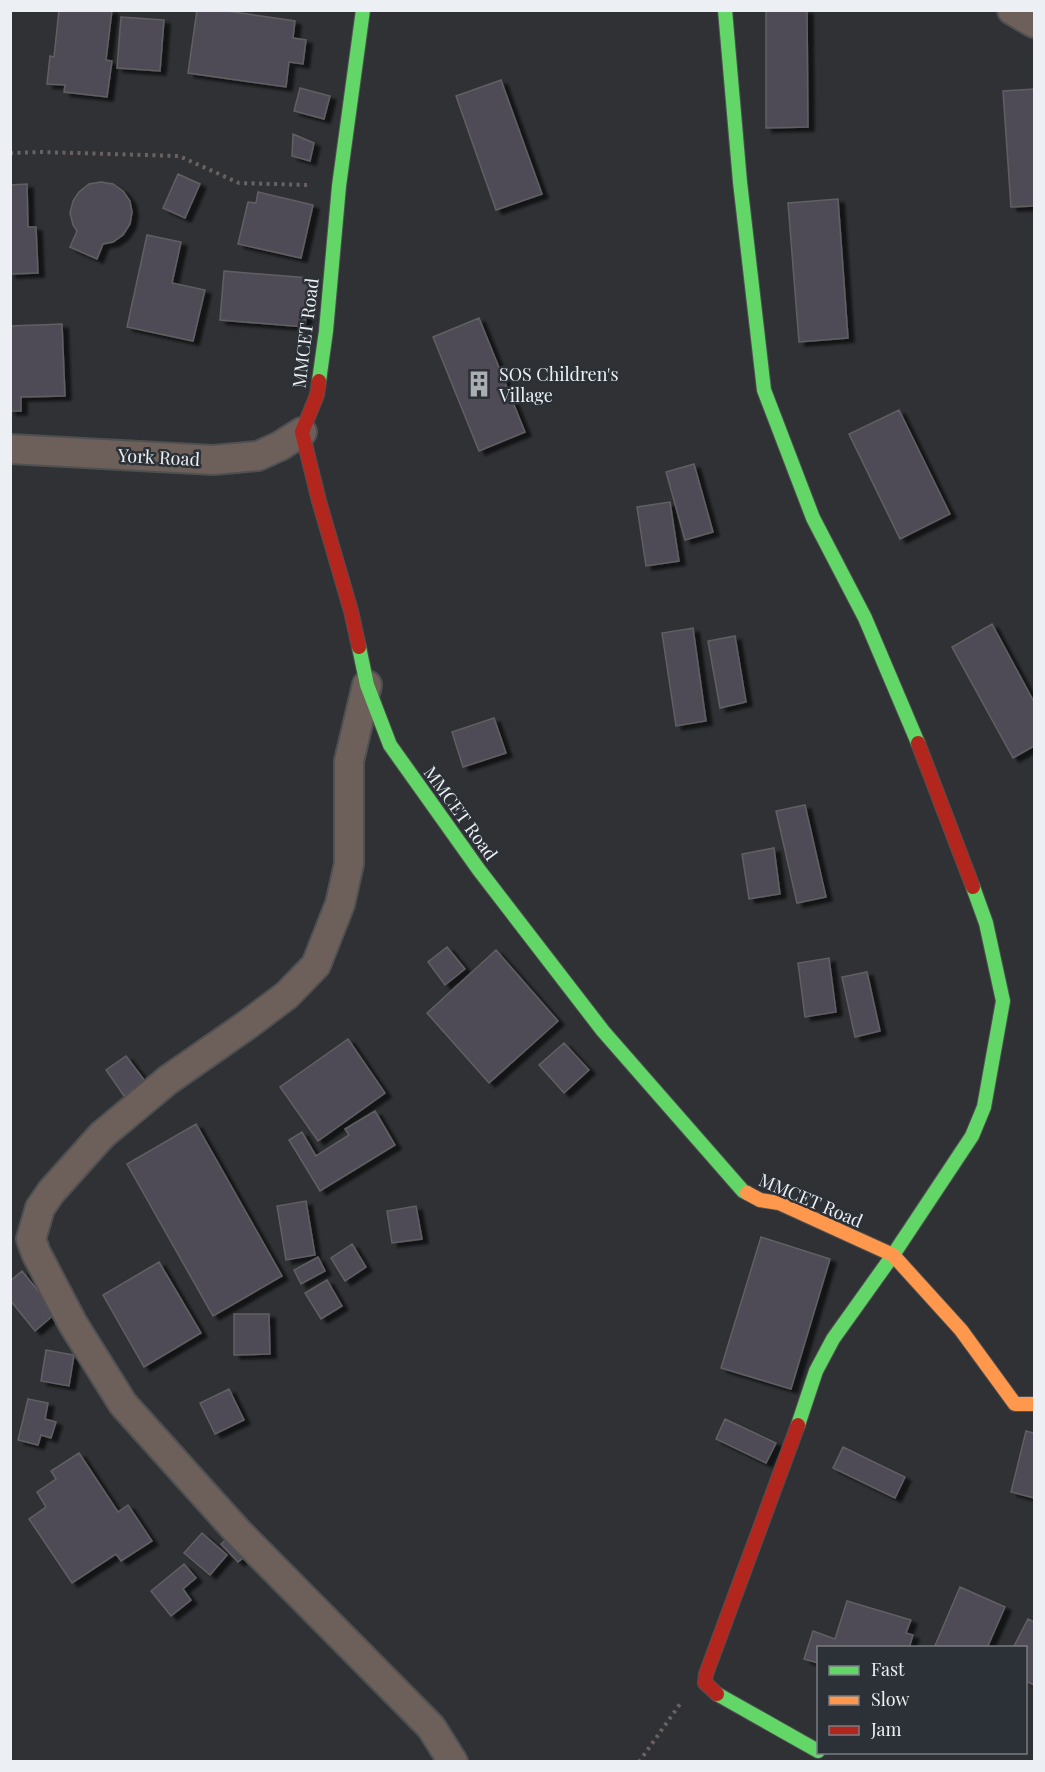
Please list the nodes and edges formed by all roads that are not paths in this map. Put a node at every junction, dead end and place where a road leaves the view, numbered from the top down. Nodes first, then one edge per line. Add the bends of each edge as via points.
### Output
1 (363, 10) edge
2 (725, 10) edge
3 (1012, 10) edge
4 (1035, 23) edge
5 (302, 432) junction
6 (10, 449) edge
7 (367, 685) junction
8 (893, 1255) junction
9 (1035, 1404) edge
10 (817, 1750) edge
11 (453, 1761) edge

1 - 5 street, MMCET Road via 317,395
2 - 8 street via 764,390 813,518 865,618 913,730 986,923 1003,1001 984,1107 972,1137
3 - 4 street
5 - 6 street, York Road via 258,456 213,460
5 - 7 street, MMCET Road
7 - 8 street, MMCET Road via 390,745 479,870 603,1031 729,1176 743,1191 760,1200 779,1203
7 - 11 street via 349,761 349,864 340,904 316,965 287,995 168,1080 102,1135 40,1208 31,1239 73,1324 123,1404 238,1532 431,1727
8 - 9 street, MMCET Road via 962,1330 1015,1404
8 - 10 street via 832,1339 816,1371 705,1674 705,1683 712,1691

